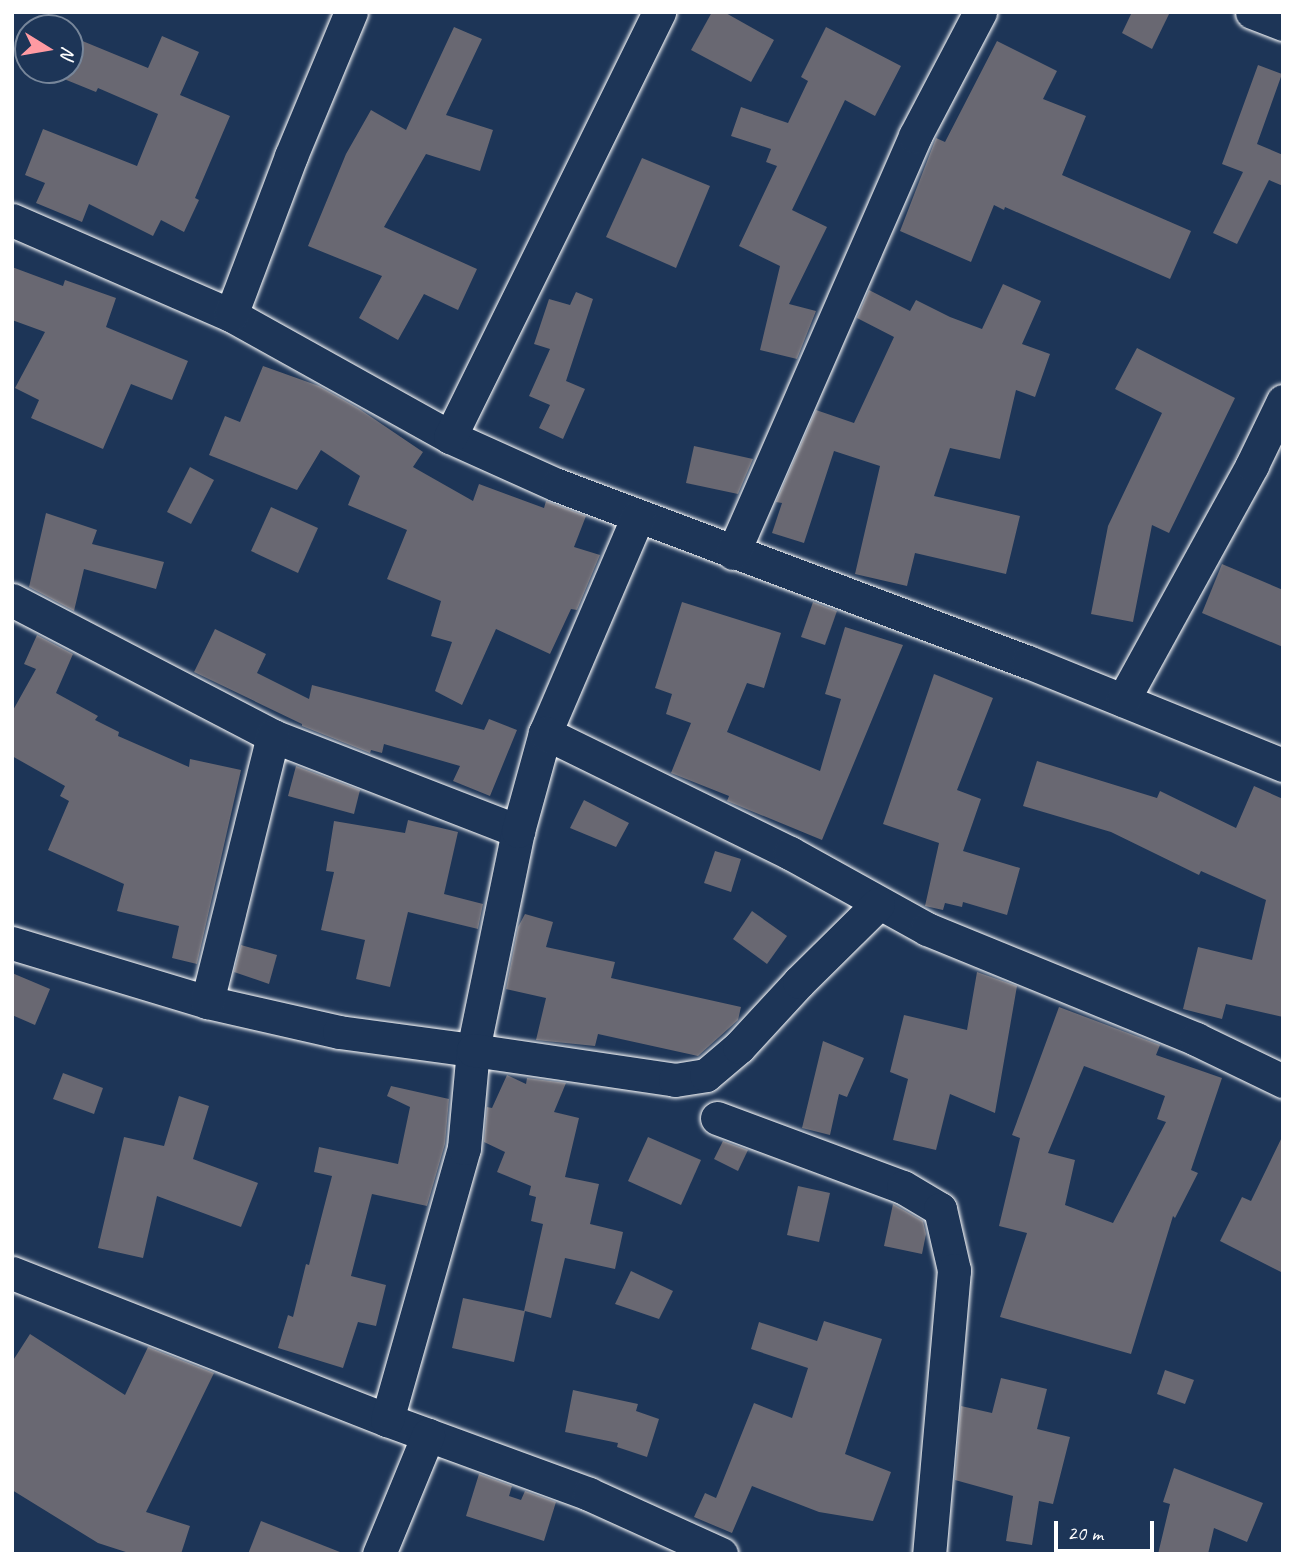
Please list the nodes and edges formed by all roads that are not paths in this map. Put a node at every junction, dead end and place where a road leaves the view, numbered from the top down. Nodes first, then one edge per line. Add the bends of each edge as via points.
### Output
1 (351, 12) edge
2 (659, 12) edge
3 (980, 12) edge
4 (1252, 12) edge
5 (1283, 24) edge
6 (12, 220) edge
7 (232, 315) junction
8 (1283, 401) edge
9 (450, 437) junction
10 (638, 516) junction
11 (733, 553) junction
12 (12, 600) edge
13 (1123, 700) junction
14 (545, 733) junction
15 (273, 736) junction
16 (1283, 765) edge
17 (518, 831) junction
18 (878, 904) junction
19 (12, 943) edge
20 (207, 1002) junction
21 (473, 1051) junction
22 (1283, 1081) edge
23 (717, 1118) dead end
24 (12, 1273) edge
25 (387, 1420) junction
26 (428, 1435) junction
27 (379, 1554) edge
28 (722, 1554) edge
29 (929, 1554) edge

1 - 7 street
2 - 9 street
3 - 11 street via 915,136
4 - 5 street
6 - 7 street
7 - 9 street
8 - 13 street
9 - 10 street
10 - 11 street
10 - 14 street
11 - 13 street
12 - 15 street
13 - 16 street
14 - 17 street
14 - 18 street via 790,853
15 - 17 street
15 - 20 street
17 - 21 street
18 - 21 street via 706,1075 675,1080
18 - 22 street via 927,929 1196,1039
19 - 20 street
20 - 21 street via 339,1031
21 - 25 street via 464,1149
23 - 29 street via 903,1187 940,1209 954,1270
24 - 25 street
25 - 26 street
26 - 27 street
26 - 28 street via 589,1494

